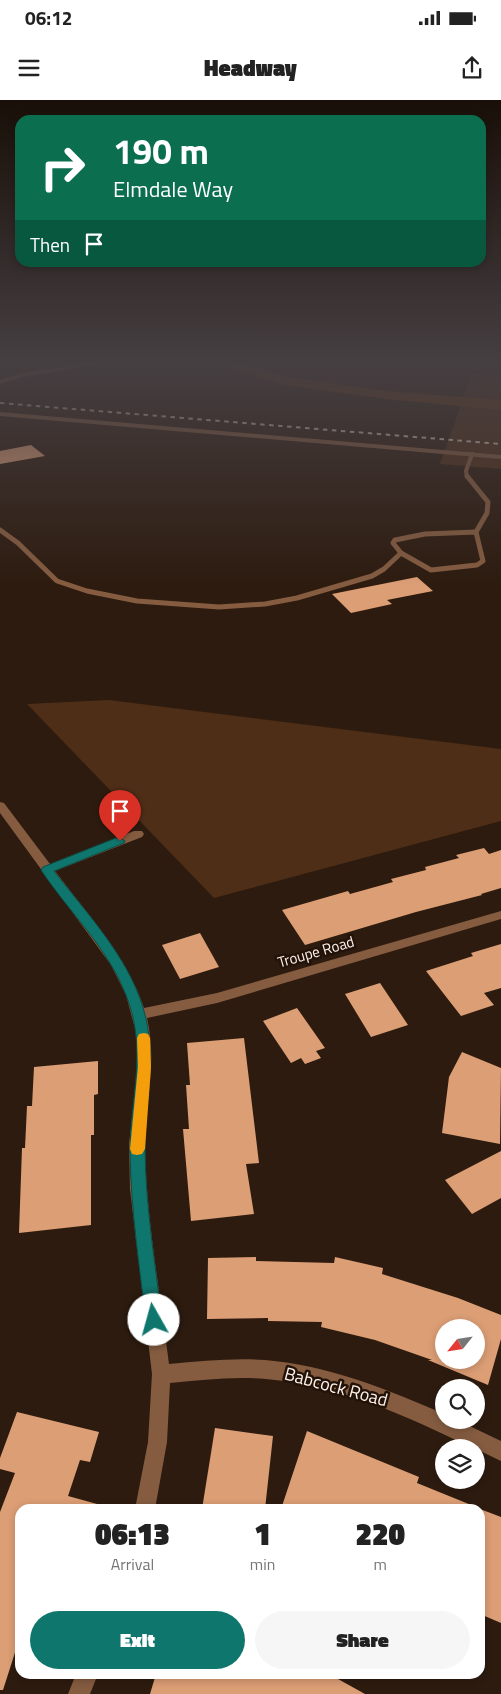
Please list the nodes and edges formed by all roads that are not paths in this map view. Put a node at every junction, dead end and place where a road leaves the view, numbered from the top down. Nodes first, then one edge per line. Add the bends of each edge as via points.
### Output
1 (276, 437) edge
2 (472, 454) junction
3 (501, 457) edge
4 (0, 530) edge
5 (476, 532) junction
6 (401, 553) junction
7 (0, 806) edge
8 (138, 834) dead end
9 (47, 870) junction
10 (501, 915) edge
11 (139, 1014) junction
12 (161, 1374) junction
13 (501, 1451) edge
14 (146, 1504) edge
15 (85, 1679) edge
16 (79, 1694) edge

1 - 2 lane
2 - 3 lane
2 - 5 lane via 467,477 489,501 489,510
4 - 6 lane via 21,544 48,574 65,585 105,595 176,604 266,604 362,580 378,572
5 - 6 lane via 408,536 393,543
5 - 6 lane via 483,561 477,565 431,570
7 - 9 street
8 - 9 street
9 - 11 street via 117,963
10 - 11 street, Troupe Road via 217,998
11 - 12 street via 144,1067 137,1144 138,1189
12 - 13 street, Babcock Road via 244,1369 308,1376 399,1403
12 - 14 street via 157,1448
15 - 16 street

